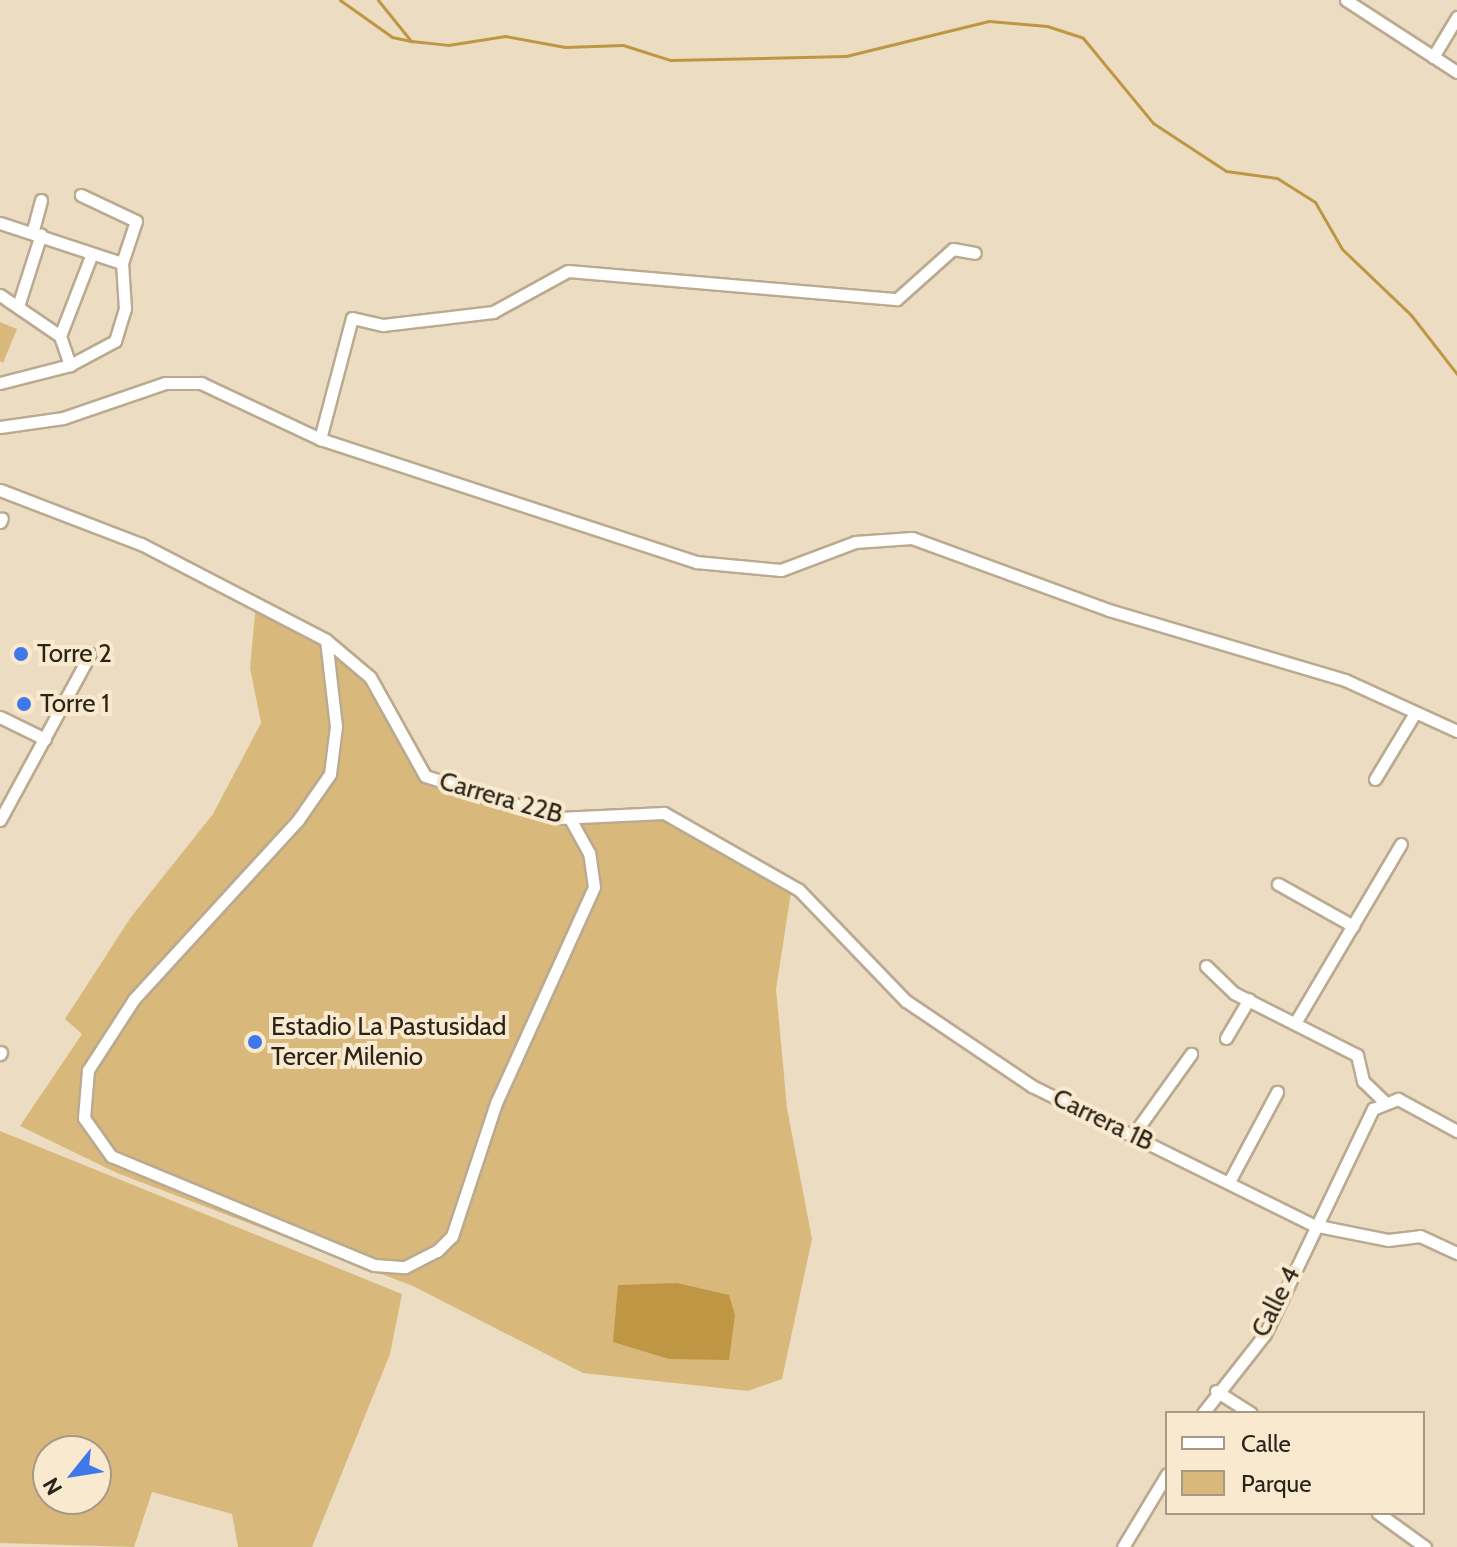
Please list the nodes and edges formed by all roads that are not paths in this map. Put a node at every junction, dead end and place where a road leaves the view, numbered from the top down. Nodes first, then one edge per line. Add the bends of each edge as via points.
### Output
1 (1346, 0) edge
2 (1457, 17) edge
3 (1433, 57) junction
4 (1457, 72) edge
5 (81, 195) dead end
6 (41, 200) dead end
7 (0, 223) edge
8 (37, 232) junction
9 (975, 253) dead end
10 (91, 256) junction
11 (122, 263) junction
12 (0, 295) edge
13 (19, 303) junction
14 (60, 336) junction
15 (70, 365) junction
16 (0, 383) edge
17 (0, 427) edge
18 (320, 439) junction
19 (0, 490) edge
20 (326, 640) junction
21 (90, 654) dead end
22 (1415, 713) junction
23 (0, 717) edge
24 (1457, 731) edge
25 (45, 739) junction
26 (1375, 779) dead end
27 (0, 820) edge
28 (571, 820) junction
29 (1401, 844) dead end
30 (1278, 884) dead end
31 (799, 890) joint
32 (1353, 926) junction
33 (1206, 966) dead end
34 (1249, 999) junction
35 (1295, 1023) junction
36 (1226, 1038) dead end
37 (1191, 1054) dead end
38 (1277, 1092) dead end
39 (1383, 1100) junction
40 (1457, 1131) edge
41 (1133, 1135) junction
42 (1230, 1180) junction
43 (1313, 1225) junction
44 (1457, 1253) edge
45 (1216, 1391) junction
46 (1204, 1411) edge
47 (1248, 1411) edge
48 (1165, 1477) edge
49 (1381, 1515) edge
50 (1123, 1547) edge
51 (1425, 1547) edge

1 - 3 street
2 - 3 street
3 - 4 street
5 - 11 street via 135,218
6 - 8 street
7 - 8 street
8 - 10 street
8 - 13 street
9 - 18 street via 953,249 897,299 568,271 493,312 383,325 352,318
10 - 11 street
10 - 14 street
11 - 15 street via 125,309 115,341
12 - 13 street
13 - 14 street
14 - 15 street
15 - 16 street
17 - 18 street via 75,414 165,383 201,383
18 - 22 street via 696,562 781,570 855,542 912,538 1109,610 1345,680
19 - 20 street, Carrera 22B via 141,544
20 - 28 street, Carrera 22B via 370,677 425,776
20 - 28 street via 336,726 330,774 298,820 134,999 88,1070 84,1118 111,1156 374,1265 405,1267 437,1251 452,1236 496,1103 594,887 589,853
21 - 25 street
22 - 24 street
22 - 26 street
23 - 25 street
25 - 27 street
28 - 31 street, Carrera 22B via 664,813
29 - 32 street
30 - 32 street
31 - 41 street, Carrera 1B via 870,969 948,1033 1032,1086
32 - 35 street
33 - 34 street
34 - 35 street
34 - 36 street
35 - 39 street via 1357,1055 1363,1081
37 - 41 street
38 - 42 street
39 - 40 street via 1398,1099
39 - 43 street, Calle 4
41 - 42 street, Carrera 1B
42 - 43 street, Carrera 1B
43 - 44 street, Carrera 1B via 1388,1240 1420,1236
43 - 45 street, Calle 4 via 1265,1334
45 - 46 street, Calle 4
45 - 47 street
48 - 50 street
49 - 51 street

